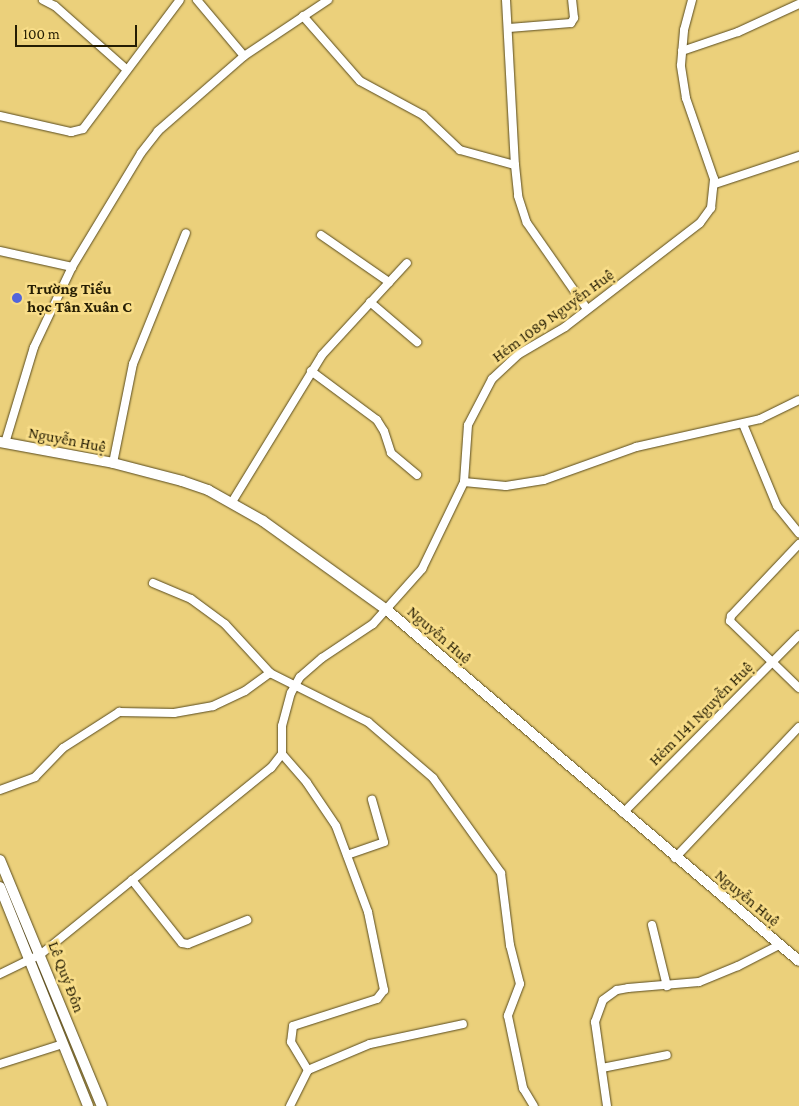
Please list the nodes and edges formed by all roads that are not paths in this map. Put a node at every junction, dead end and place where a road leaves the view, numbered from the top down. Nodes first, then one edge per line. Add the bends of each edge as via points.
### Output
1 (43, 0) edge
2 (62, 0) edge
3 (180, 0) edge
4 (196, 0) edge
5 (328, 0) edge
6 (506, 0) edge
7 (572, 0) edge
8 (692, 0) edge
9 (799, 4) edge
10 (55, 6) junction
11 (303, 16) junction
12 (509, 28) junction
13 (682, 51) junction
14 (244, 56) junction
15 (126, 69) junction
16 (0, 116) edge
17 (799, 156) edge
18 (515, 165) junction
19 (715, 184) junction
20 (186, 233) dead end
21 (321, 235) dead end
22 (0, 251) edge
23 (407, 263) dead end
24 (72, 266) junction
25 (389, 282) junction
26 (370, 302) junction
27 (587, 310) junction
28 (417, 342) dead end
29 (311, 371) junction
30 (799, 400) edge
31 (743, 424) junction
32 (3, 443) edge
33 (113, 463) junction
34 (417, 475) dead end
35 (464, 482) junction
36 (232, 502) junction
37 (799, 532) edge
38 (799, 544) edge
39 (153, 583) dead end
40 (388, 610) junction
41 (799, 635) edge
42 (772, 662) junction
43 (270, 673) junction
44 (294, 687) junction
45 (799, 688) edge
46 (799, 728) edge
47 (282, 754) junction
48 (0, 790) edge
49 (372, 800) dead end
50 (623, 813) junction
51 (347, 855) junction
52 (675, 858) junction
53 (0, 860) edge
54 (132, 880) junction
55 (0, 887) edge
56 (247, 920) dead end
57 (652, 925) dead end
58 (779, 945) junction
59 (41, 954) junction
60 (31, 958) junction
61 (799, 961) edge
62 (0, 974) edge
63 (667, 986) junction
64 (463, 1024) dead end
65 (63, 1044) junction
66 (667, 1055) dead end
67 (0, 1064) edge
68 (602, 1068) junction
69 (308, 1070) junction
70 (88, 1106) edge
71 (102, 1106) edge
72 (290, 1106) edge
73 (534, 1106) edge
74 (607, 1106) edge

1 - 10 street
2 - 10 street
3 - 15 street
4 - 14 street
5 - 11 street
6 - 12 street
7 - 12 street via 574,16 571,23
8 - 13 street, Hẻm 1089 Nguyễn Huệ
9 - 13 street via 738,32
10 - 15 street
11 - 14 street
11 - 18 street via 367,86 423,114 460,150
12 - 18 street
13 - 19 street, Hẻm 1089 Nguyễn Huệ via 686,98
14 - 24 street via 158,131 141,152
15 - 16 street via 80,132
17 - 19 street
18 - 27 street via 519,203 527,223
19 - 27 street, Hẻm 1089 Nguyễn Huệ via 711,208 700,223
20 - 33 street via 133,364
21 - 25 street
22 - 24 street
23 - 25 street
24 - 32 street via 34,347
25 - 26 street
26 - 28 street
26 - 29 street via 332,342
27 - 35 street, Hẻm 1089 Nguyễn Huệ via 519,354 492,379 468,425
29 - 34 street via 377,420 391,453
29 - 36 street
30 - 31 street via 781,411
31 - 35 street via 636,447 524,485
31 - 37 street via 777,506
32 - 33 street, Nguyễn Huệ
33 - 36 street, Nguyễn Huệ via 182,481
35 - 40 street, Hẻm 1089 Nguyễn Huệ via 422,570
36 - 40 street, Nguyễn Huệ via 317,557
38 - 42 street via 730,618 731,623
39 - 43 street via 176,590 210,612
40 - 44 street, Hẻm 1089 Nguyễn Huệ via 360,635 310,667
40 - 50 street, Nguyễn Huệ
41 - 42 street, Hẻm 1141 Nguyễn Huệ
42 - 45 street
42 - 50 street, Hẻm 1141 Nguyễn Huệ
43 - 44 street
43 - 48 street via 245,691 213,706 174,713 119,712 63,748 35,777
44 - 47 street via 282,726
44 - 73 street via 368,722 428,771 501,872 510,945 520,984 508,1016 523,1088
46 - 52 street
47 - 51 street via 324,806
47 - 54 street via 245,792
49 - 51 street via 384,842
50 - 52 street, Nguyễn Huệ
51 - 69 street via 368,912 384,990 377,999 293,1026 291,1042
52 - 58 street, Nguyễn Huệ
53 - 59 street, Lê Quý Đôn
54 - 56 street via 182,943 188,944
54 - 59 street
55 - 60 street, Lê Quý Đôn
57 - 63 street
58 - 61 street, Nguyễn Huệ
58 - 63 street via 719,975
59 - 60 street
59 - 71 street, Lê Quý Đôn
60 - 62 street
60 - 65 street, Lê Quý Đôn
63 - 68 street via 617,990 603,1000 595,1022
64 - 69 street via 370,1044
65 - 67 street
65 - 70 street, Lê Quý Đôn
66 - 68 street
68 - 74 street
69 - 72 street

